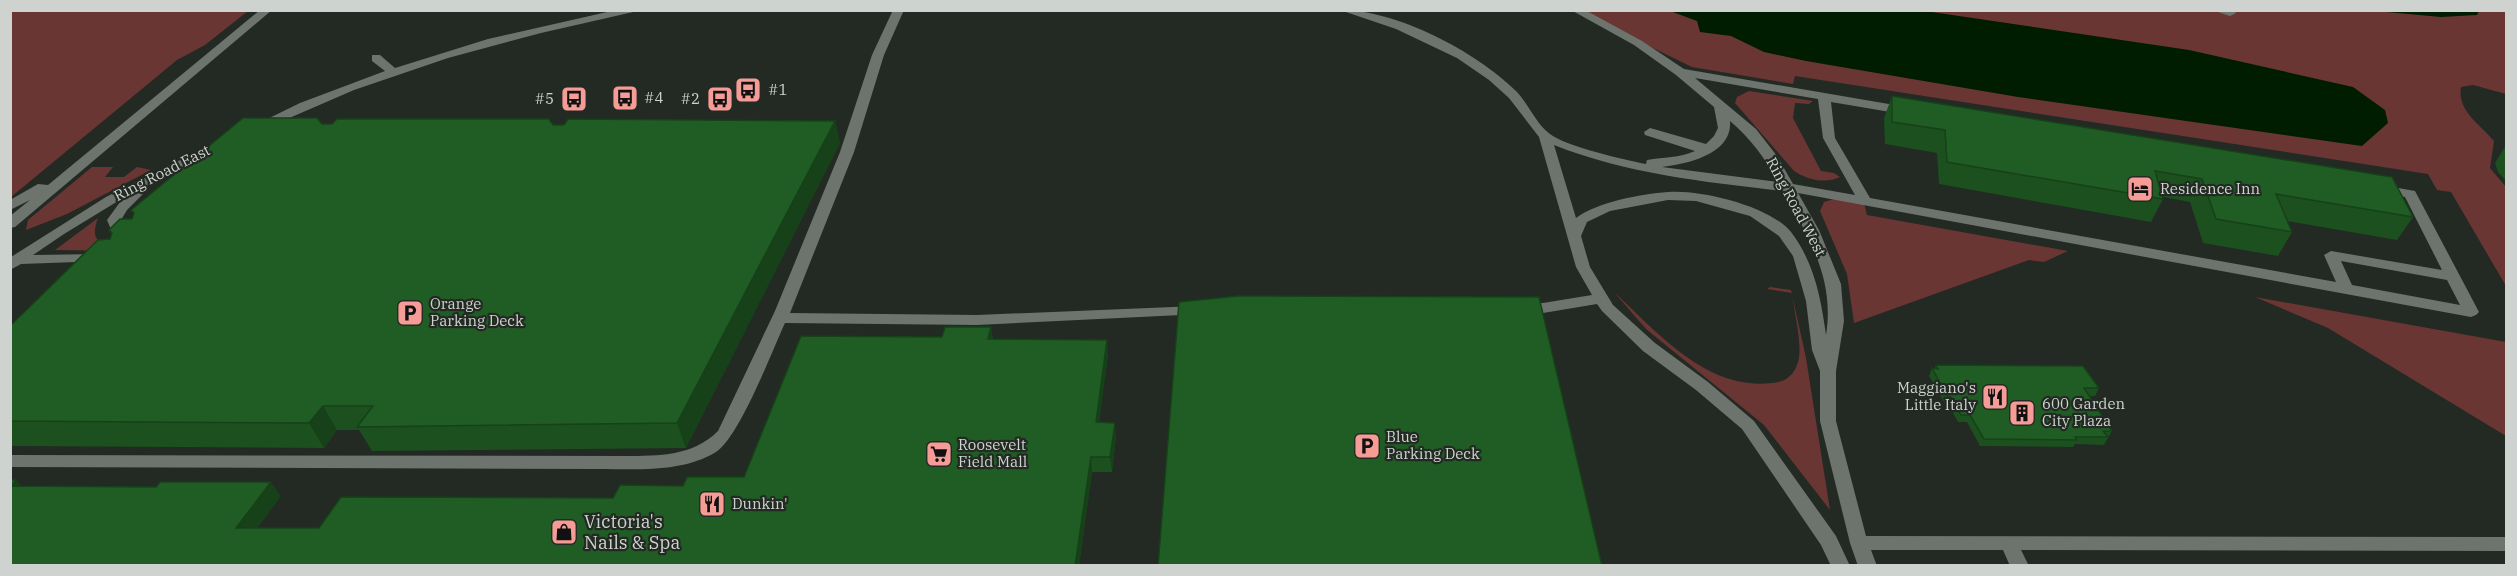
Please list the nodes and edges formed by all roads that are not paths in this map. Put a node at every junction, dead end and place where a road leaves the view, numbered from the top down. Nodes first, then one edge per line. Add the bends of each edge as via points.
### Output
1 (267, 10) edge
2 (637, 10) edge
3 (899, 10) edge
4 (1345, 10) edge
5 (1576, 10) edge
6 (2217, 10) edge
7 (2230, 13) dead end
8 (375, 57) dead end
9 (393, 72) junction
10 (1680, 72) junction
11 (1770, 89) junction
12 (1824, 97) junction
13 (1720, 105) junction
14 (1918, 113) edge
15 (247, 131) edge
16 (1650, 132) dead end
17 (1545, 137) junction
18 (231, 139) edge
19 (1711, 148) junction
20 (1622, 162) junction
21 (77, 168) junction
22 (165, 171) junction
23 (1788, 186) junction
24 (2363, 186) edge
25 (1865, 201) junction
26 (10, 206) edge
27 (10, 224) edge
28 (1574, 236) junction
29 (140, 238) edge
30 (119, 258) edge
31 (13, 262) edge
32 (2452, 276) junction
33 (2346, 290) junction
34 (1601, 298) junction
35 (1502, 309) edge
36 (1209, 311) edge
37 (780, 318) junction
38 (1828, 371) junction
39 (10, 461) edge
40 (1859, 543) junction
41 (2009, 544) junction
42 (2506, 544) edge
43 (1841, 566) edge
44 (1868, 566) edge
45 (2020, 566) edge

1 - 21 street
2 - 9 street via 537,31
3 - 37 street via 846,134
4 - 17 street via 1400,27 1461,55 1513,95
5 - 10 street, Ring Road West
6 - 7 street
8 - 9 street
9 - 15 street
10 - 11 street
10 - 13 street, Ring Road West
11 - 12 street
11 - 13 street via 1729,94
12 - 14 street
12 - 25 street via 1829,138
13 - 19 street via 1725,126
13 - 23 street, Ring Road West via 1751,132
16 - 19 street
17 - 20 street via 1577,152
17 - 28 street
18 - 22 street, Ring Road East
19 - 20 street via 1661,163
20 - 23 street via 1678,174
21 - 26 street
21 - 27 street
22 - 29 street via 116,214 118,231
22 - 31 street, Ring Road East via 71,222
23 - 25 street
23 - 38 street, Ring Road West via 1812,230 1834,284 1836,321
24 - 32 street via 2410,194
25 - 33 street
28 - 34 street via 1583,267
28 - 38 street via 1581,220 1591,214 1668,196 1697,197 1755,213 1784,233 1800,256
30 - 31 street
32 - 33 street via 2331,255
32 - 33 street via 2471,312
34 - 35 street via 1543,308
34 - 43 street via 1649,347 1748,425 1829,541
36 - 37 street via 977,320
37 - 39 street via 725,434 710,448 696,454 598,463
38 - 40 street, Ring Road West via 1828,421
40 - 41 street
40 - 44 street, Ring Road West
41 - 42 street
41 - 45 street

